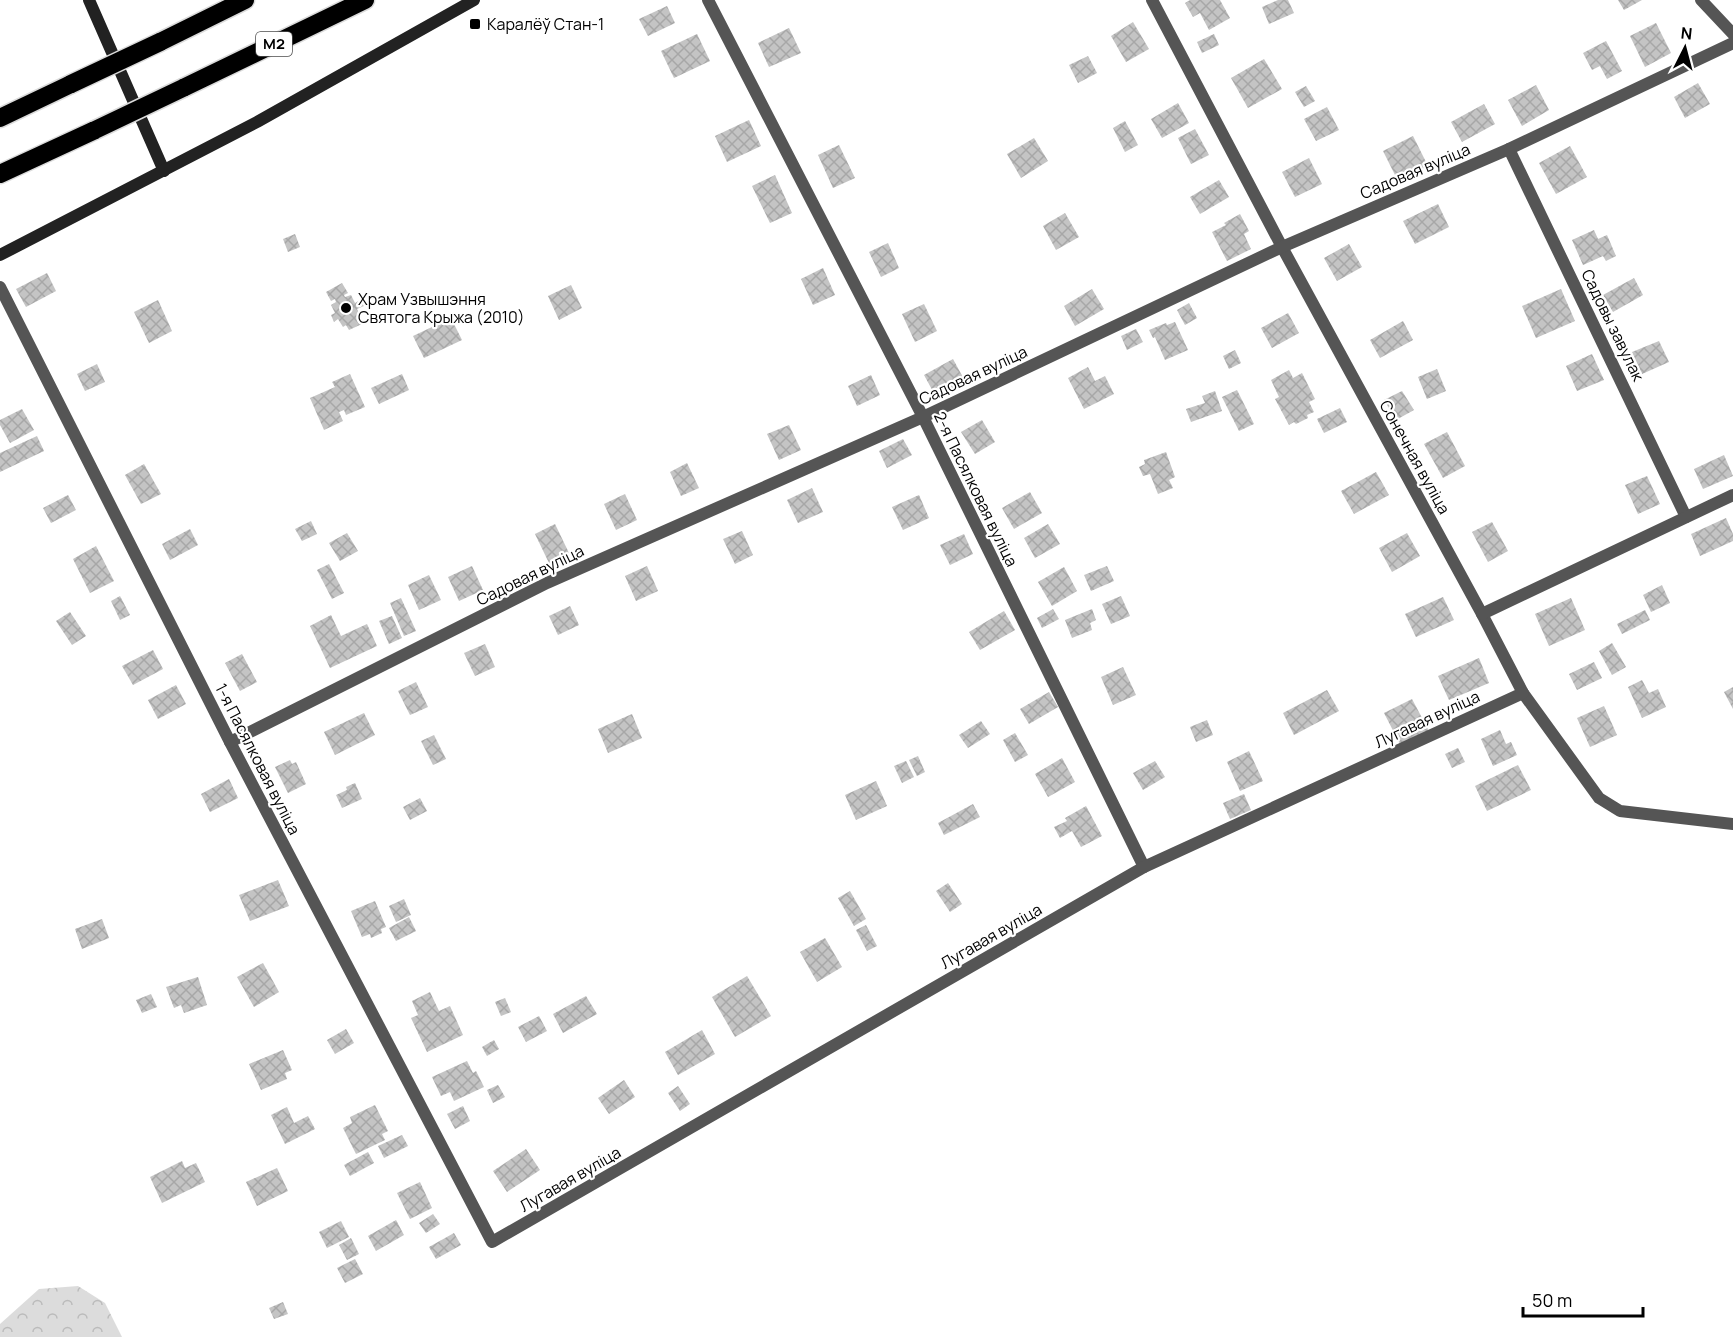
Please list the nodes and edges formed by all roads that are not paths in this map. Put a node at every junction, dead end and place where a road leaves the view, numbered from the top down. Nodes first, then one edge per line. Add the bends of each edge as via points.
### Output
1 (89, 0) edge
2 (245, 0) edge
3 (365, 0) edge
4 (474, 0) edge
5 (708, 0) edge
6 (1152, 0) edge
7 (1701, 0) edge
8 (1733, 34) edge
9 (1733, 43) edge
10 (0, 118) edge
11 (1509, 149) junction
12 (164, 171) junction
13 (0, 174) edge
14 (1282, 247) junction
15 (0, 255) edge
16 (0, 287) edge
17 (923, 417) junction
18 (1733, 495) edge
19 (1686, 517) junction
20 (1482, 614) junction
21 (1523, 693) junction
22 (230, 742) junction
23 (1733, 824) edge
24 (1144, 867) junction
25 (492, 1242) joint

1 - 12 main road
2 - 10 highway, bridge
3 - 13 highway, М2, bridge
4 - 12 main road
5 - 17 street, 2-я Пасялковая вуліца
6 - 14 street, Сонечная вуліца
7 - 8 street
9 - 11 street, Садовая вуліца
11 - 14 street, Садовая вуліца
11 - 19 street, Садовы завулак
12 - 15 main road
14 - 17 street, Садовая вуліца
14 - 20 street, Сонечная вуліца
16 - 22 street, 1-я Пасялковая вуліца
17 - 22 street, Садовая вуліца via 546,583
17 - 24 street, 2-я Пасялковая вуліца
18 - 19 street
19 - 20 street
20 - 21 street, Сонечная вуліца
21 - 23 street, Сонечная вуліца via 1599,798 1613,807
21 - 24 street, Лугавая вуліца
22 - 25 street, 1-я Пасялковая вуліца
24 - 25 street, Лугавая вуліца

